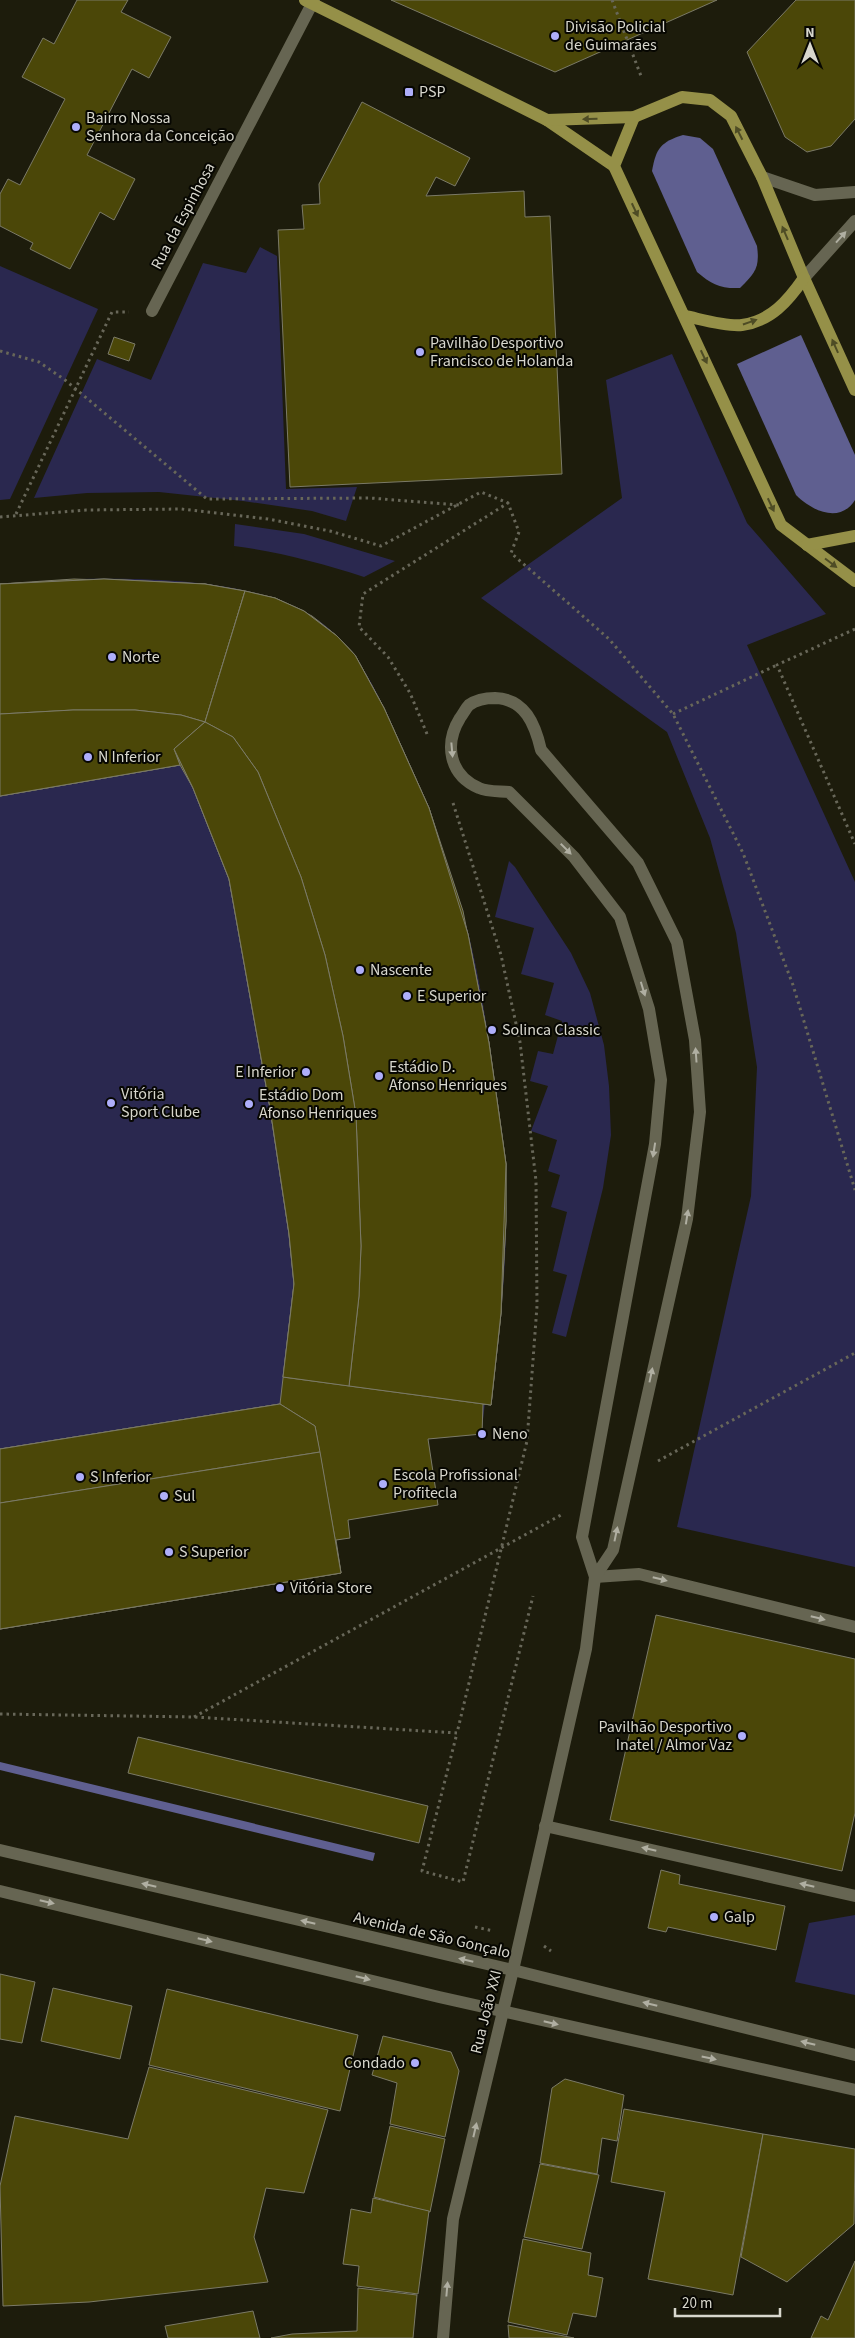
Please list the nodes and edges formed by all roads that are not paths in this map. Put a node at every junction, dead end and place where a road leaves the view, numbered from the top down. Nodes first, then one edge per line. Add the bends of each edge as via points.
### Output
1 (310, 1) edge
2 (634, 117) junction
3 (547, 120) junction
4 (614, 166) junction
5 (762, 177) junction
6 (855, 192) edge
7 (855, 221) edge
8 (804, 278) junction
9 (152, 311) road end
10 (685, 316) junction
11 (855, 390) edge
12 (855, 536) edge
13 (807, 545) junction
14 (855, 581) edge
15 (595, 1577) junction
16 (855, 1627) edge
17 (545, 1826) junction
18 (0, 1850) edge
19 (0, 1891) edge
20 (855, 1896) edge
21 (513, 1970) junction
22 (503, 2012) junction
23 (855, 2055) edge
24 (855, 2090) edge
25 (443, 2338) edge

1 - 3 main road
1 - 9 street, Rua da Espinhosa
2 -> 3 main road
2 - 4 main road
5 -> 2 main road via 731,116 710,100 682,96
3 - 4 main road
4 -> 10 main road
5 - 6 street via 815,195
8 -> 5 main road
8 -> 7 street
10 -> 8 main road via 741,326 770,316 788,302
11 -> 8 main road
10 -> 13 main road via 781,525
12 - 13 main road
13 -> 14 main road
15 -> 15 street via 612,1550 687,1219 700,1112 695,1040 677,942 638,863 541,750 537,735 521,707 508,699 486,698 468,706 454,728 450,746 454,765 464,780 480,789 509,792 574,857 620,917 649,1009 661,1080 655,1144 582,1537
15 -> 16 street via 639,1574
15 - 17 street, Rua João XXI via 586,1650
20 -> 17 street
17 - 21 street, Rua João XXI
21 -> 18 street, Avenida de São Gonçalo
19 -> 22 street
21 - 22 street, Rua João XXI
23 -> 21 street, Avenida de São Gonçalo
22 -> 24 street
25 -> 22 street, Rua João XXI via 453,2219

